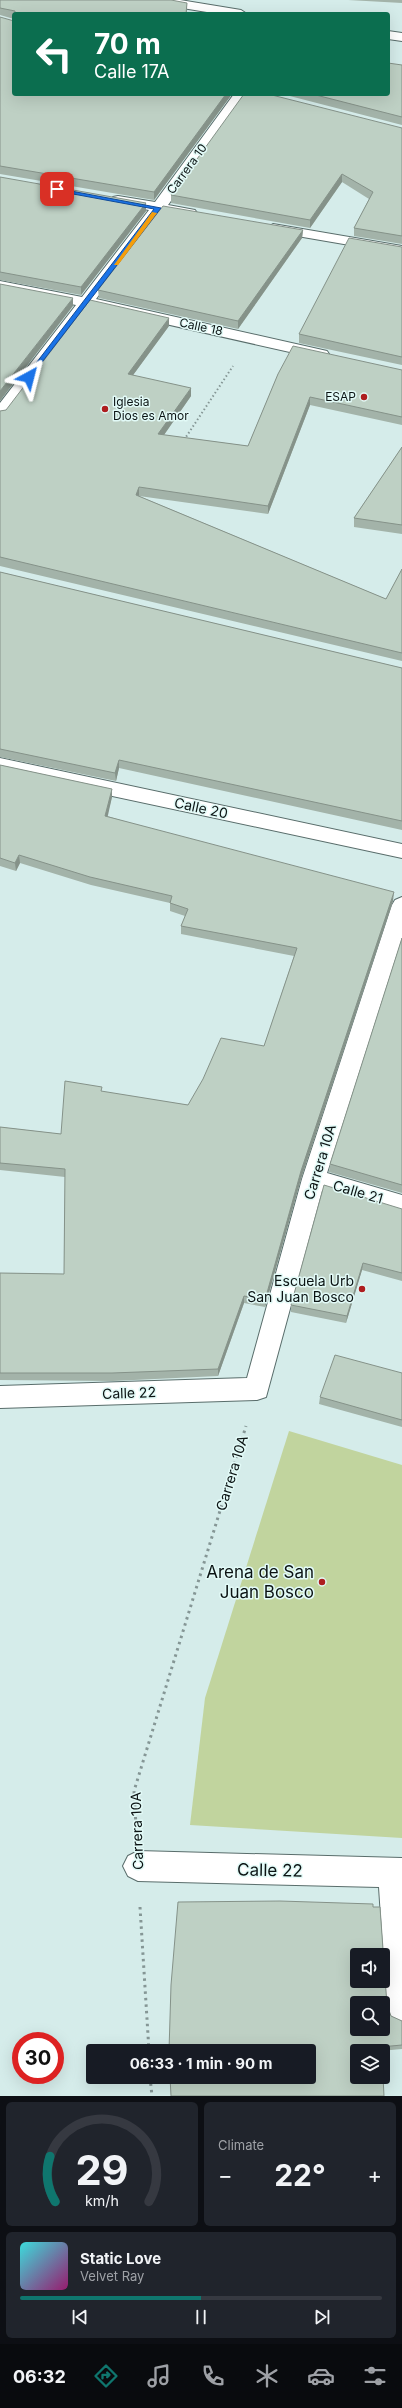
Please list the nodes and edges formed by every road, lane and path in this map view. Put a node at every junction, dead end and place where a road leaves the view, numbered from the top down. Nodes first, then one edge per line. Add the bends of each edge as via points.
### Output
1 (158, 0) edge
2 (229, 12) edge
3 (390, 35) edge
4 (402, 36) edge
5 (241, 96) edge
6 (105, 198) edge
7 (158, 208) junction
8 (205, 216) edge
9 (260, 226) edge
10 (402, 250) edge
11 (0, 286) edge
12 (87, 302) junction
13 (251, 338) junction
14 (334, 357) edge
15 (0, 414) edge
16 (182, 443) edge
17 (0, 765) edge
18 (402, 851) edge
19 (402, 905) edge
20 (314, 1180) junction
21 (402, 1205) edge
22 (258, 1389) junction
23 (0, 1397) edge
24 (138, 1866) junction
25 (398, 1873) edge
26 (402, 2008) edge
27 (149, 2044) edge
28 (151, 2084) edge
29 (152, 2096) edge

1 - 2 street
3 - 4 street
5 - 7 street, Carrera 10
6 - 7 street
7 - 8 street
7 - 12 street, Carrera 10
9 - 10 street
11 - 12 street, Calle 18
12 - 13 street, Calle 18
12 - 15 street, Carrera 10
13 - 14 street, Calle 18
13 - 16 path
17 - 18 street, Calle 20
19 - 20 street, Carrera 10A
20 - 21 street, Calle 21
20 - 22 street, Carrera 10A
22 - 23 street, Calle 22
22 - 24 path, Carrera 10A via 134,1791
24 - 25 street, Calle 22
24 - 27 path, Carrera 10A
25 - 26 street
28 - 29 path

